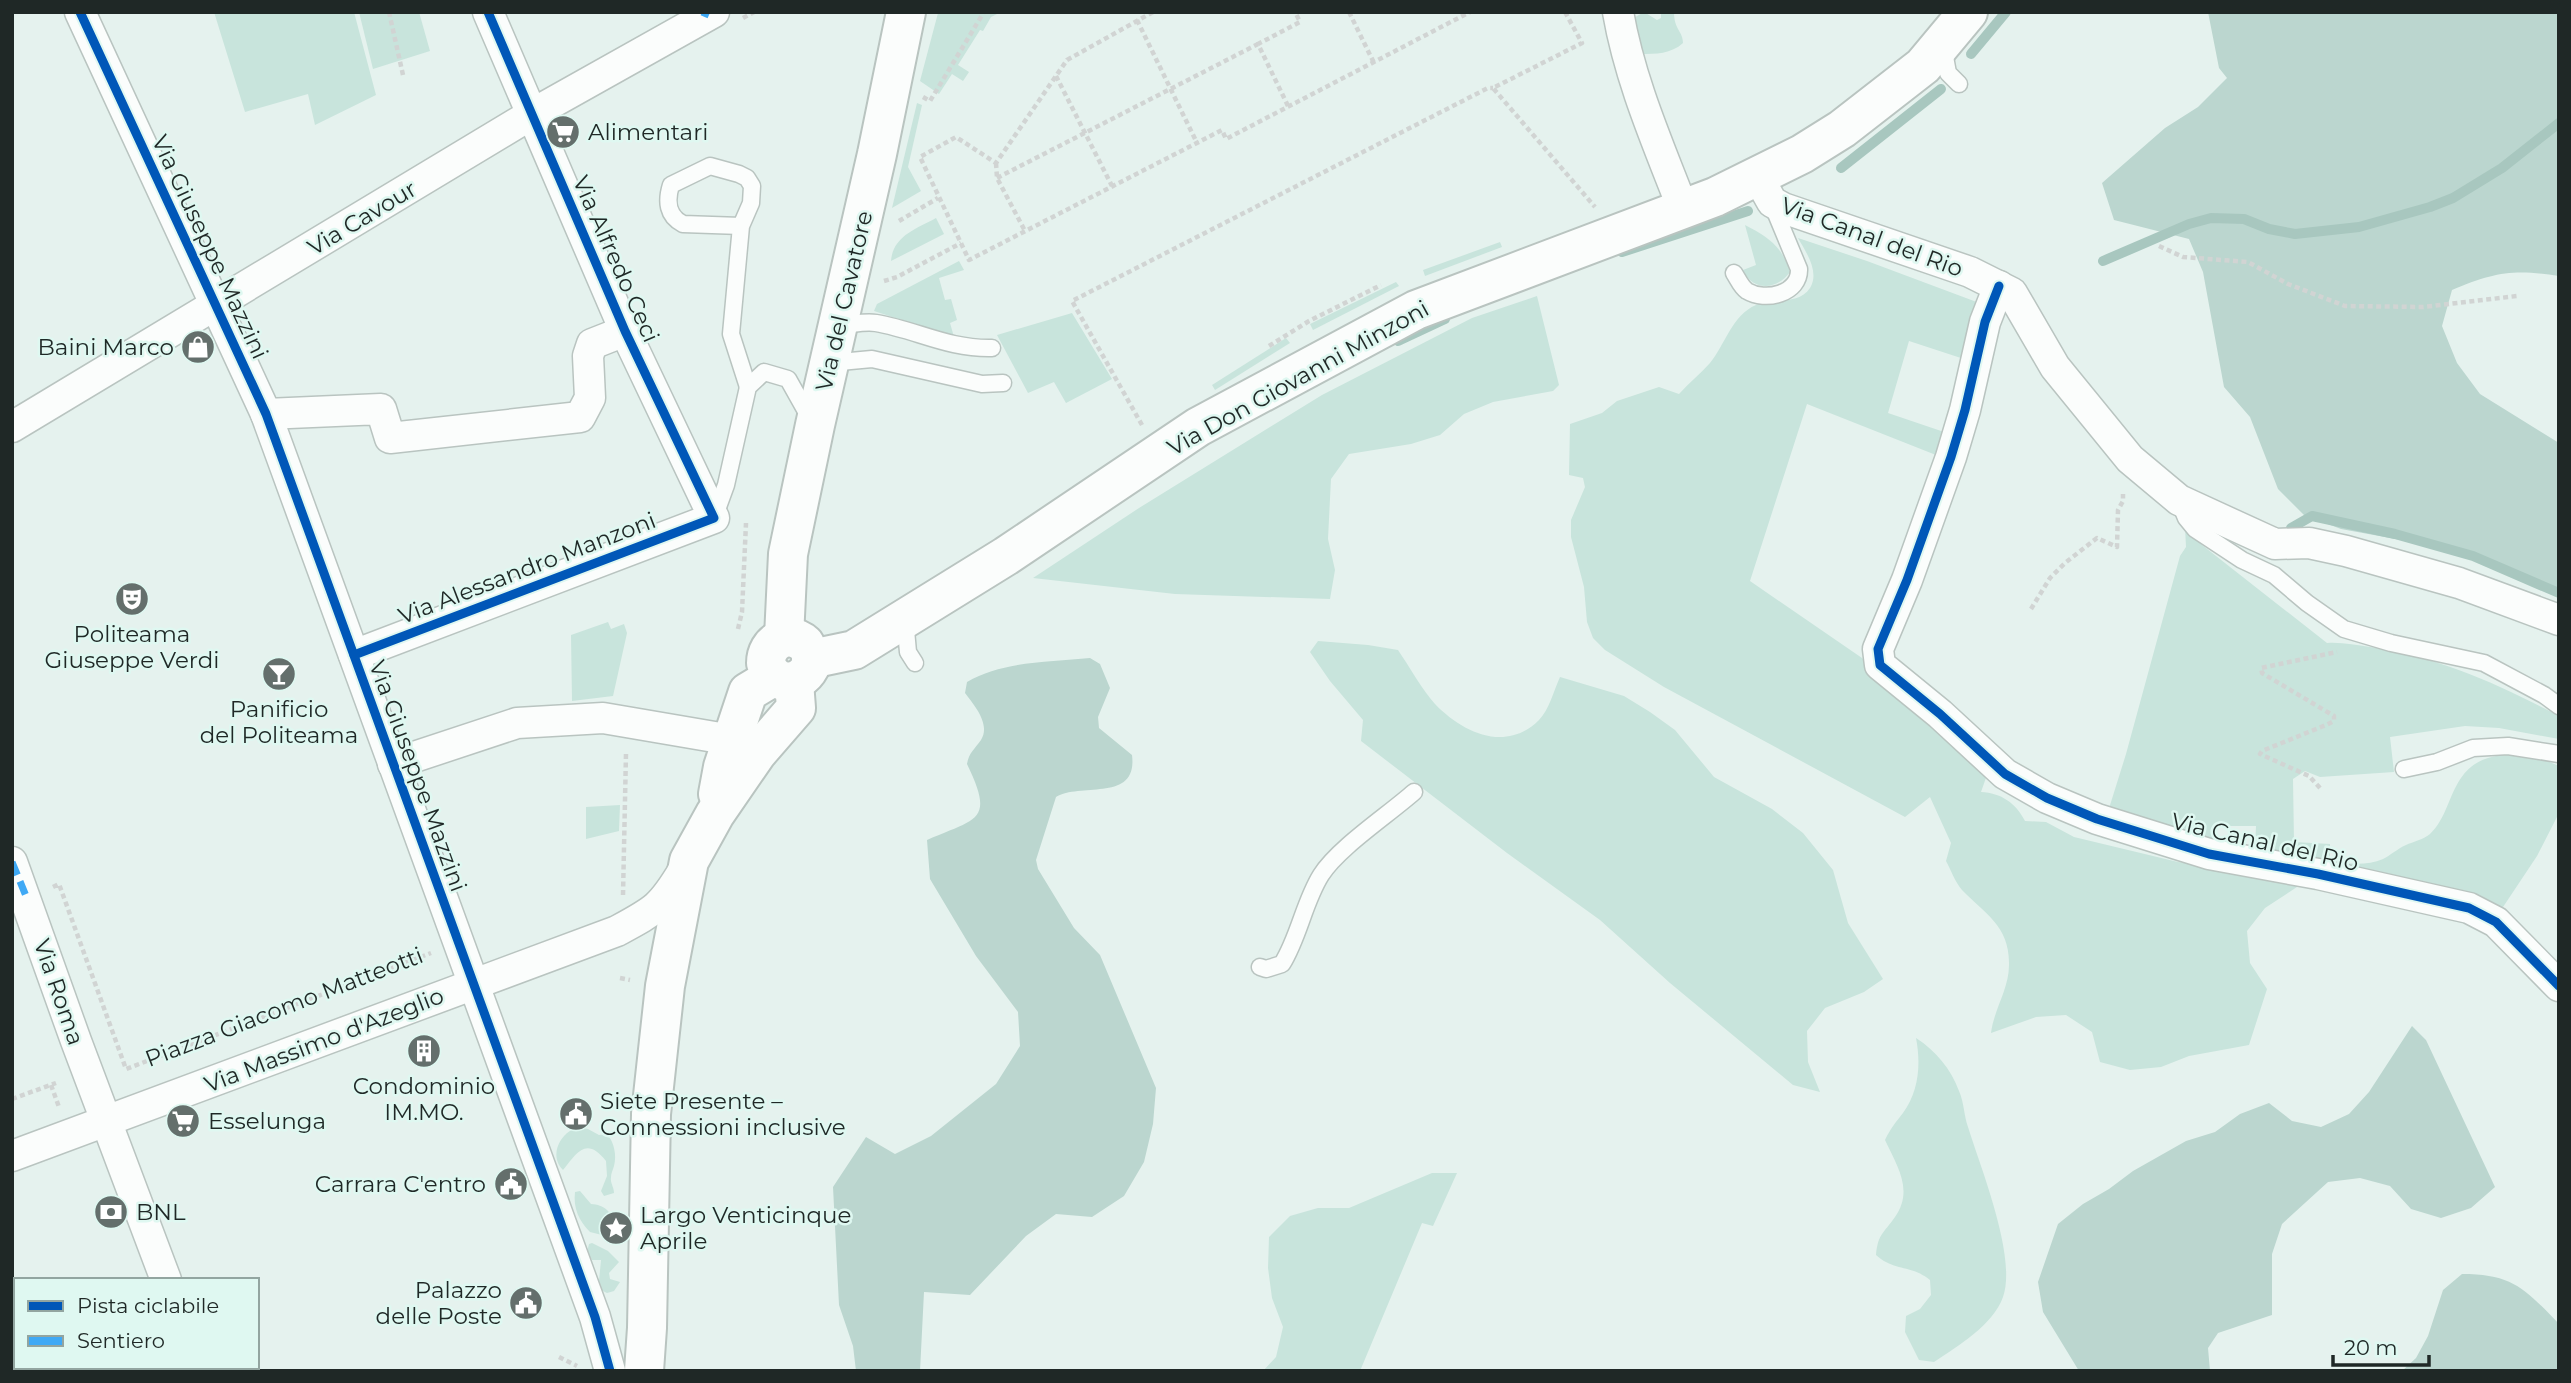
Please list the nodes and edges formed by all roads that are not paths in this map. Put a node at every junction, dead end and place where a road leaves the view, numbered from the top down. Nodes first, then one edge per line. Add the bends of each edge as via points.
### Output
1 (80, 12) edge
2 (488, 12) edge
3 (906, 12) edge
4 (1618, 12) edge
5 (1968, 12) edge
6 (709, 13) edge
7 (1942, 43) junction
8 (1959, 84) dead end
9 (533, 114) junction
10 (1771, 196) junction
11 (1683, 209) junction
12 (741, 226) junction
13 (1734, 273) dead end
14 (1999, 286) junction
15 (216, 305) junction
16 (842, 308) junction
17 (625, 331) junction
18 (992, 348) dead end
19 (829, 363) junction
20 (1003, 383) dead end
21 (748, 387) junction
22 (266, 414) junction
23 (815, 425) junction
24 (12, 427) edge
25 (2179, 500) junction
26 (715, 517) junction
27 (905, 618) junction
28 (2559, 620) edge
29 (354, 655) junction
30 (794, 660) junction
31 (915, 663) dead end
32 (2559, 706) edge
33 (732, 740) junction
34 (2559, 754) edge
35 (393, 764) junction
36 (2404, 769) dead end
37 (1414, 792) dead end
38 (715, 814) junction
39 (688, 861) junction
40 (12, 862) edge
41 (1260, 967) dead end
42 (473, 984) junction
43 (2559, 986) edge
44 (111, 1109) junction
45 (12, 1156) edge
46 (165, 1278) edge
47 (610, 1371) edge
48 (643, 1371) edge

1 - 15 street, Via Giuseppe Mazzini
2 - 9 street, Via Alfredo Ceci
3 - 16 main road, Via del Cavatore
4 - 11 street via 1637,89
5 - 7 main road, Via Don Giovanni Minzoni
6 - 9 street, Via Cavour
7 - 8 lane via 1948,73
7 - 10 main road, Via Don Giovanni Minzoni via 1923,65 1842,129 1802,154
9 - 15 street, Via Cavour
9 - 17 street, Via Alfredo Ceci
10 - 11 main road, Via Don Giovanni Minzoni
10 - 13 lane via 1799,269 1795,286 1774,295 1753,294
10 - 14 street, Via Canal del Rio
11 - 27 main road, Via Don Giovanni Minzoni via 1416,310 1198,427
12 - 12 lane via 751,203 752,186 747,178 710,166 671,185 670,213 676,220
12 - 21 lane via 731,334
14 - 25 street, Via Canal del Rio via 2012,293 2055,368 2130,458
14 - 43 street, Via Canal del Rio via 1985,322 1951,457 1878,649 1880,665 2006,774 2047,798 2097,820 2209,854 2469,908 2496,922
15 - 22 street, Via Giuseppe Mazzini
15 - 24 street, Via Cavour
16 - 18 lane via 874,323 951,345
16 - 19 main road, Via del Cavatore
17 - 22 street via 592,344 588,356 590,398 580,418 390,438 381,409
17 - 26 street, Via Alfredo Ceci
19 - 20 lane via 872,359 982,384
19 - 23 main road, Via del Cavatore
21 - 23 lane via 764,372 788,379
21 - 26 lane
22 - 29 street, Via Giuseppe Mazzini
23 - 30 main road, Via del Cavatore via 788,554 786,590
25 - 28 street, Via Canal del Rio via 2275,544 2309,543 2346,551 2459,583
25 - 32 lane via 2195,530 2274,575 2344,629 2484,663
26 - 29 street, Via Alessandro Manzoni
27 - 30 main road, Via Don Giovanni Minzoni via 854,650
27 - 31 lane via 908,652
29 - 35 street, Via Giuseppe Mazzini
30 - 33 main road, Via Don Giovanni Minzoni via 748,692
30 - 38 main road, Via Don Giovanni Minzoni via 796,709 757,753
33 - 35 street via 603,718 517,723
33 - 38 main road, Via Don Giovanni Minzoni
34 - 36 lane via 2508,746 2473,748
35 - 42 street, Via Giuseppe Mazzini
37 - 41 lane via 1335,858 1320,876 1282,964
38 - 39 main road, Via Don Giovanni Minzoni
39 - 42 street, Via Massimo d'Azeglio via 668,896 650,913 617,931
39 - 48 main road, Via Don Giovanni Minzoni via 665,986 651,1114
40 - 44 street, Via Roma via 76,1041
42 - 44 street, Via Massimo d'Azeglio
42 - 47 street, Via Giuseppe Mazzini via 595,1317
44 - 45 street, Via Massimo d'Azeglio
44 - 46 street, Via Roma via 119,1152

